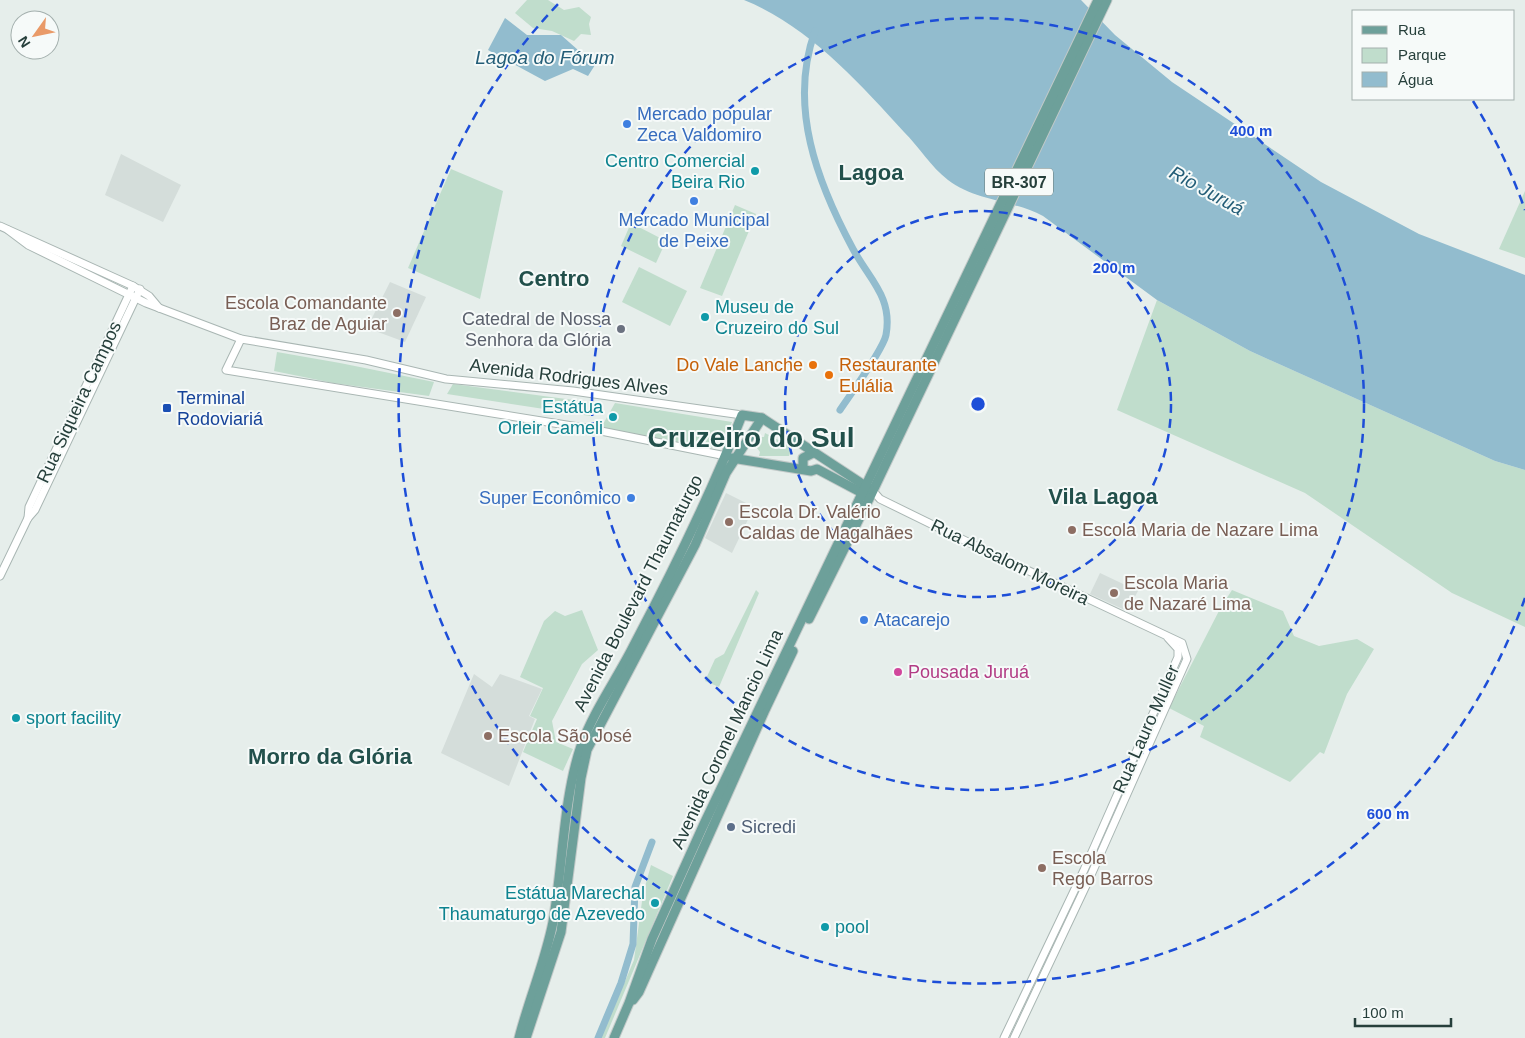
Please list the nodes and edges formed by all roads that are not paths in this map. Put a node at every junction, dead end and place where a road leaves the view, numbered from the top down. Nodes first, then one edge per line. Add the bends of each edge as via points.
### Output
1 (1098, 0) edge
2 (1107, 0) edge
3 (0, 226) edge
4 (8, 230) junction
5 (83, 262) junction
6 (79, 270) junction
7 (137, 287) junction
8 (133, 296) junction
9 (159, 308) junction
10 (241, 339) junction
11 (928, 363) junction
12 (742, 415) junction
13 (762, 418) junction
14 (815, 454) junction
15 (726, 456) junction
16 (736, 459) junction
17 (803, 469) junction
18 (817, 469) junction
19 (868, 492) junction
20 (0, 576) edge
21 (1168, 638) junction
22 (563, 879) junction
23 (519, 1038) edge
24 (526, 1038) edge
25 (614, 1038) edge
26 (1004, 1038) edge
27 (1014, 1038) edge

1 - 11 main road, BR-307
2 - 11 main road, BR-307
3 - 4 street
4 - 5 street
4 - 6 street, Avenida Rodrigues Alves via 28,245
5 - 6 street
5 - 7 street
6 - 8 street, Avenida Rodrigues Alves
7 - 8 street, Rua Siqueira Campos
7 - 9 street
8 - 9 street, Avenida Rodrigues Alves
8 - 20 street, Rua Siqueira Campos via 35,510
9 - 10 street, Avenida Rodrigues Alves
10 - 12 street, Avenida Rodrigues Alves via 366,360 446,379 573,391
10 - 15 street via 226,370 591,429
11 - 19 main road, BR-307
12 - 13 main road, Avenida Rodrigues Alves
12 - 15 main road, Avenida Boulevard Thaumaturgo
13 - 14 main road, Avenida Rodrigues Alves
13 - 16 main road, Avenida Boulevard Thaumaturgo
14 - 17 main road via 803,458
14 - 18 main road via 821,460
14 - 19 main road, Avenida Rodrigues Alves
15 - 16 main road
15 - 22 main road, Avenida Boulevard Thaumaturgo via 647,620 590,724 573,777
16 - 17 main road
16 - 22 main road, Avenida Boulevard Thaumaturgo via 726,473 695,545 587,750
17 - 18 main road via 811,472
18 - 19 main road
19 - 21 street, Rua Absalom Moreira
19 - 25 main road, Avenida Coronel Mancio Lima via 703,826 652,939 630,1004
21 - 26 street, Rua Lauro Muller via 1178,649 1178,657 1084,870
21 - 27 street, Rua Lauro Muller via 1182,643 1187,660
22 - 23 main road, Avenida Boulevard Thaumaturgo via 548,944
22 - 24 main road, Avenida Boulevard Thaumaturgo via 557,944

